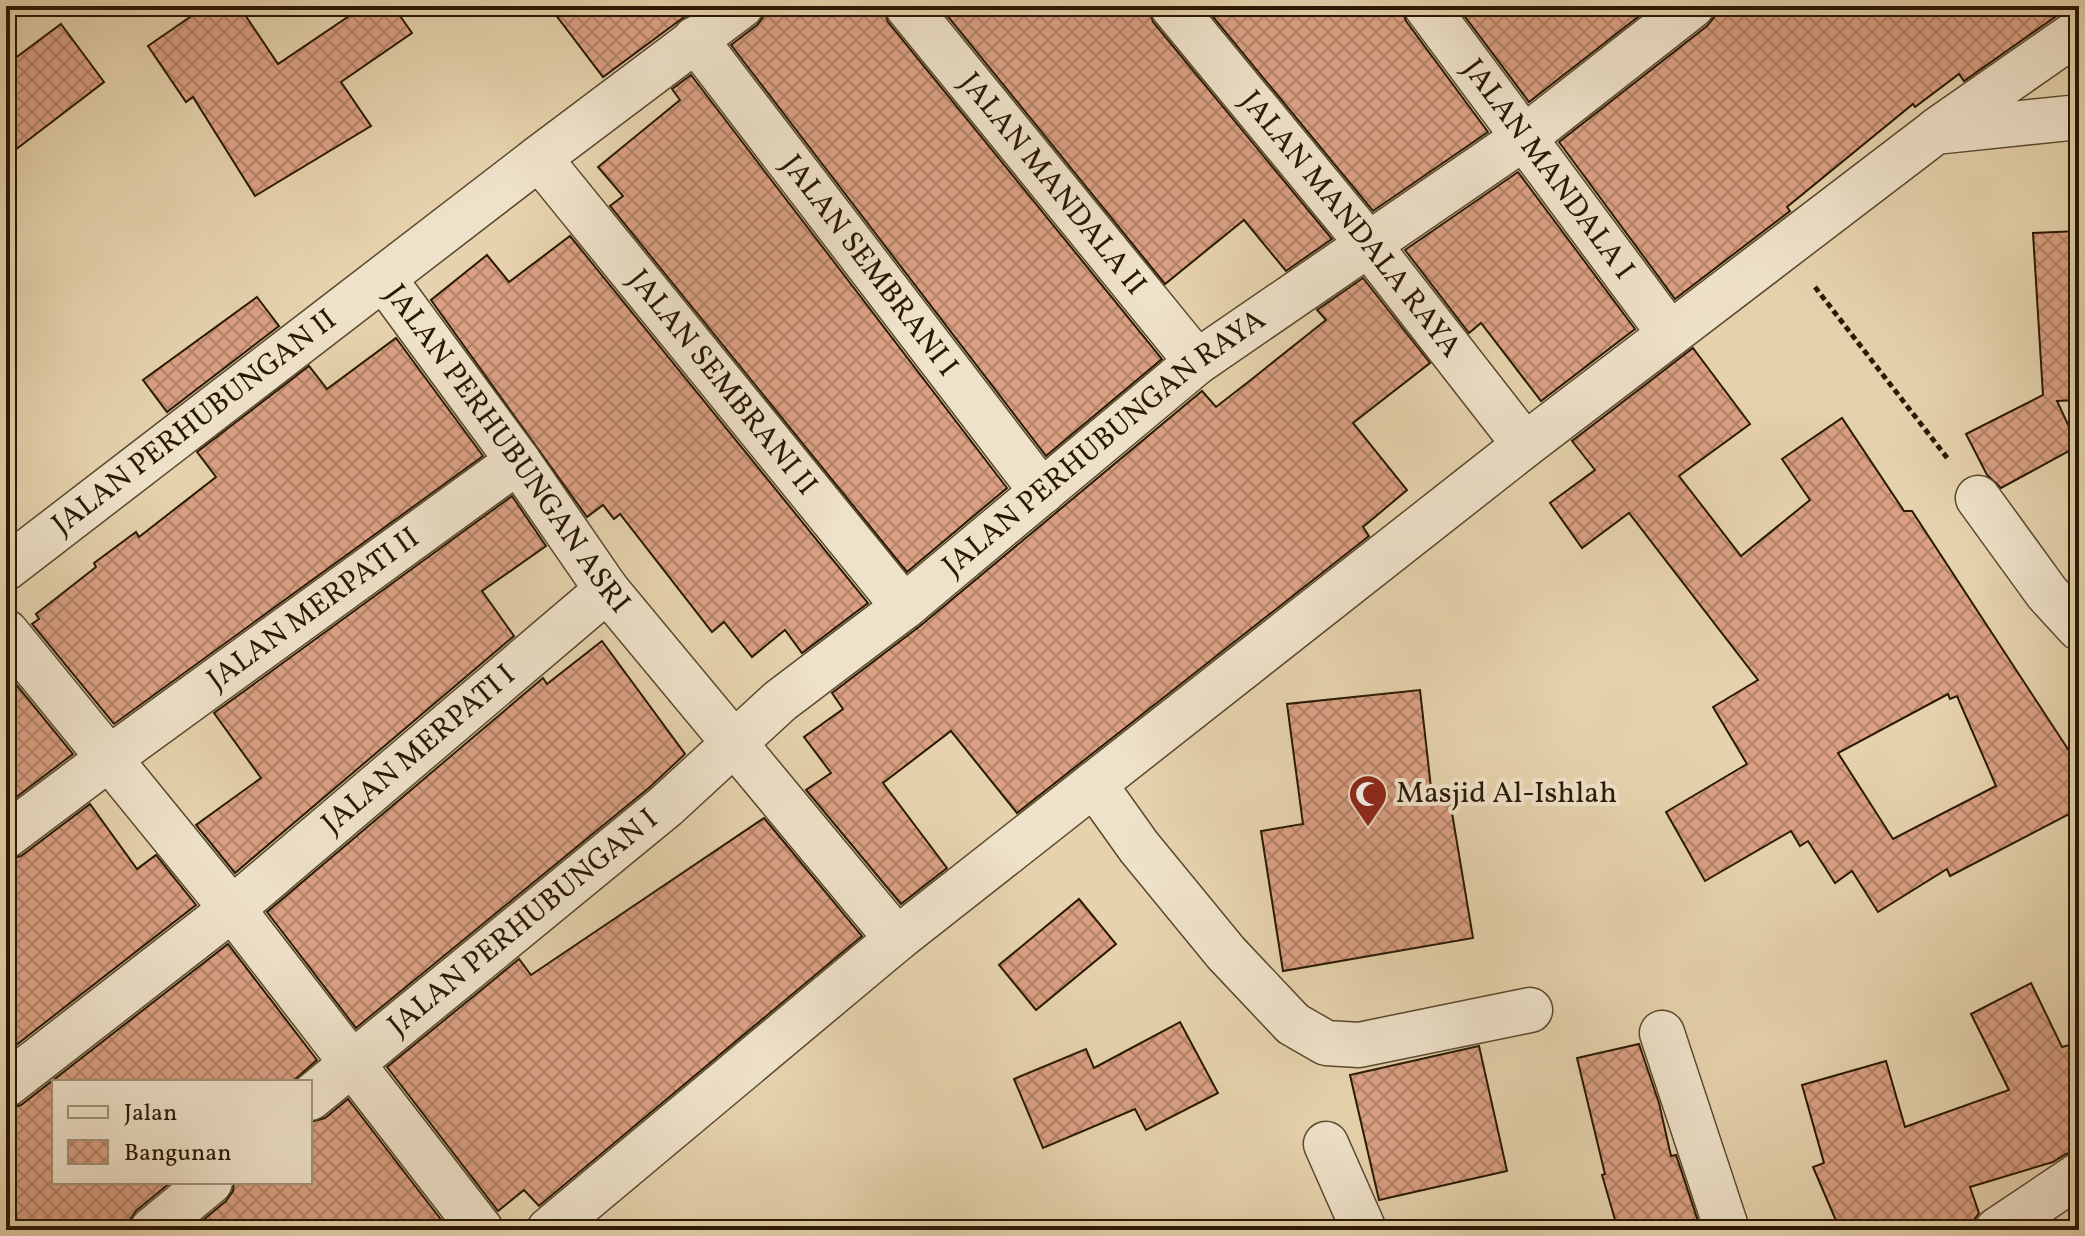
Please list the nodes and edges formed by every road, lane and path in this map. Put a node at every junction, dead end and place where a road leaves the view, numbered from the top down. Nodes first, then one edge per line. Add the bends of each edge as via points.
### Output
1 (741, 6) edge
2 (907, 6) edge
3 (1172, 6) edge
4 (1426, 6) edge
5 (1683, 9) edge
6 (2079, 31) edge
7 (695, 39) junction
8 (2079, 117) edge
9 (1935, 132) junction
10 (1525, 137) junction
11 (539, 158) junction
12 (1369, 245) junction
13 (1784, 247) junction
14 (384, 279) junction
15 (1670, 334) junction
16 (1197, 362) junction
17 (1525, 445) junction
18 (518, 461) junction
19 (1042, 492) junction
20 (1978, 498) joint
21 (6, 568) edge
22 (607, 590) junction
23 (904, 607) junction
24 (2079, 628) edge
25 (6, 632) edge
26 (732, 743) junction
27 (111, 757) junction
28 (1094, 784) junction
29 (6, 836) edge
30 (232, 909) junction
31 (897, 939) junction
32 (1530, 1010) dead end
33 (1662, 1033) dead end
34 (351, 1064) junction
35 (6, 1085) edge
36 (312, 1096) edge
37 (1326, 1144) dead end
38 (2079, 1175) edge
39 (208, 1184) edge
40 (152, 1230) edge
41 (481, 1230) edge
42 (549, 1230) edge
43 (1364, 1230) edge
44 (1727, 1230) edge
45 (1997, 1230) edge

1 - 7 street, JALAN PERHUBUNGAN ASRI
2 - 16 street, JALAN MANDALA II
3 - 12 street, JALAN MANDALA RAYA
4 - 10 street, JALAN MANDALA I
5 - 10 street, JALAN PERHUBUNGAN RAYA
6 - 9 street
7 - 11 street, JALAN PERHUBUNGAN ASRI
7 - 19 street, JALAN SEMBRANI I
8 - 9 street
9 - 13 street
10 - 12 street, JALAN PERHUBUNGAN RAYA
10 - 15 street, JALAN MANDALA I
11 - 14 street, JALAN PERHUBUNGAN ASRI
11 - 23 street, JALAN SEMBRANI II
12 - 16 street, JALAN PERHUBUNGAN RAYA
12 - 17 street, JALAN MANDALA RAYA
13 - 15 street
13 - 20 path
14 - 18 street, JALAN PERHUBUNGAN ASRI
14 - 21 street, JALAN PERHUBUNGAN II
15 - 17 street
16 - 19 street, JALAN PERHUBUNGAN RAYA
17 - 28 street
18 - 22 street, JALAN PERHUBUNGAN ASRI
18 - 27 street, JALAN MERPATI II
19 - 23 street, JALAN PERHUBUNGAN RAYA
20 - 24 street
22 - 26 street, JALAN PERHUBUNGAN ASRI
22 - 30 street, JALAN MERPATI I
23 - 26 street, JALAN PERHUBUNGAN RAYA
25 - 27 street
26 - 31 street
26 - 34 street, JALAN PERHUBUNGAN I via 666,806
27 - 29 street, JALAN MERPATI II
27 - 30 street
28 - 31 street
28 - 32 street via 1226,953 1293,1024 1326,1043 1359,1045
30 - 34 street
30 - 35 street, JALAN MERPATI I
31 - 42 street
33 - 44 street
34 - 36 street, JALAN PERHUBUNGAN I
34 - 41 street
37 - 43 street
38 - 45 street
39 - 40 street

